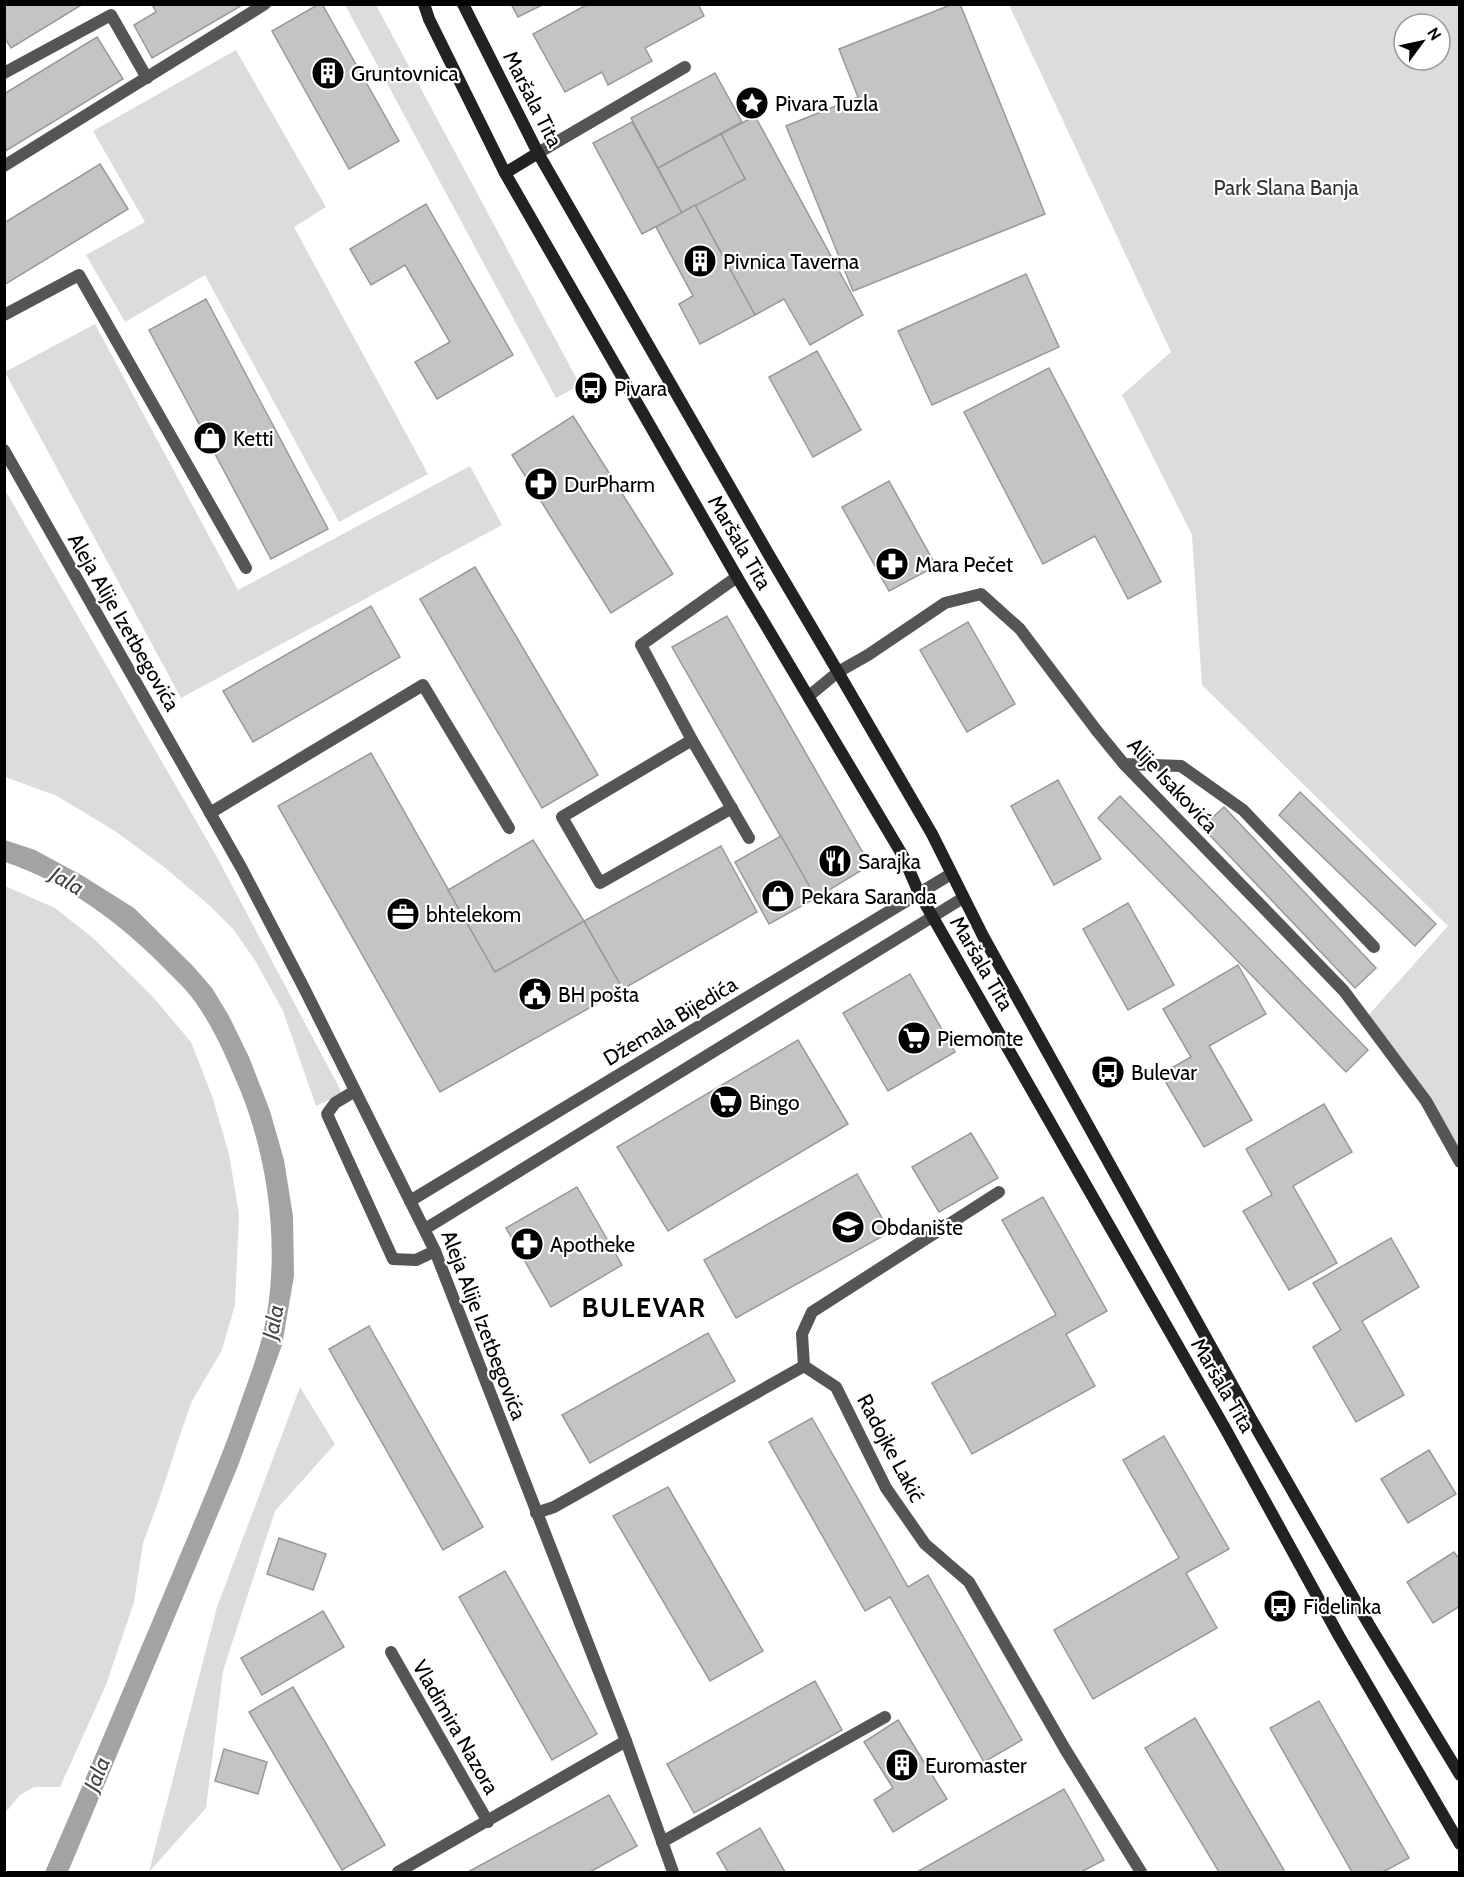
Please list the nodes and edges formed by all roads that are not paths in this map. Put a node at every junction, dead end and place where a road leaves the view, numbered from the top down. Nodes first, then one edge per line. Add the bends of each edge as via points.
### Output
1 (265, 4) edge
2 (424, 4) edge
3 (463, 4) edge
4 (685, 67) dead end
5 (4, 73) edge
6 (147, 78) junction
7 (538, 153) junction
8 (4, 166) edge
9 (505, 173) junction
10 (4, 315) edge
11 (4, 450) edge
12 (246, 568) dead end
13 (737, 577) junction
14 (838, 672) junction
15 (809, 696) junction
16 (692, 740) junction
17 (1124, 764) junction
18 (732, 808) junction
19 (210, 813) junction
20 (509, 828) dead end
21 (749, 838) dead end
22 (951, 874) junction
23 (919, 893) junction
24 (963, 898) junction
25 (933, 917) junction
26 (1374, 947) dead end
27 (356, 1091) junction
28 (1460, 1162) edge
29 (999, 1192) dead end
30 (410, 1201) junction
31 (425, 1229) junction
32 (435, 1251) junction
33 (804, 1366) junction
34 (536, 1513) junction
35 (391, 1652) dead end
36 (885, 1717) dead end
37 (626, 1741) junction
38 (1460, 1774) edge
39 (488, 1822) junction
40 (662, 1842) junction
41 (1460, 1844) edge
42 (398, 1872) edge
43 (673, 1872) edge
44 (1141, 1872) edge

1 - 6 street
2 - 9 main road, Maršala Tita
3 - 7 main road, Maršala Tita
4 - 7 street
5 - 6 street via 111,15
6 - 8 street
7 - 9 main road
7 - 14 main road, Maršala Tita
9 - 13 main road, Maršala Tita
10 - 12 street via 79,275
11 - 19 street, Aleja Alije Izetbegovića
13 - 15 main road, Maršala Tita
13 - 16 street via 641,645
14 - 15 street, Alije Isakovića
14 - 17 street, Alije Isakovića via 945,603 981,594 1020,629
14 - 22 main road, Maršala Tita
15 - 23 main road, Maršala Tita via 903,856
16 - 18 street
16 - 18 street via 562,817 600,883
17 - 26 street via 1181,766 1243,810
17 - 28 street, Alije Isakovića via 1344,992 1426,1101
18 - 21 street
19 - 20 street via 423,685
19 - 27 street, Aleja Alije Izetbegovića
22 - 23 street, Džemala Bijedića
22 - 24 main road, Maršala Tita
23 - 25 main road, Maršala Tita
23 - 30 street, Džemala Bijedića
24 - 25 street
24 - 38 main road, Maršala Tita via 1250,1417
25 - 31 street
25 - 41 main road, Maršala Tita
27 - 30 street, Aleja Alije Izetbegovića
27 - 32 street via 335,1103 327,1114 393,1260 416,1260
29 - 33 street via 812,1312 802,1334
30 - 31 street, Aleja Alije Izetbegovića
31 - 32 street, Aleja Alije Izetbegovića
32 - 34 street, Aleja Alije Izetbegovića
33 - 34 street via 554,1507
33 - 44 street, Radojke Lakić via 836,1387 886,1488 903,1513 925,1544 969,1582
34 - 37 street, Aleja Alije Izetbegovića
35 - 39 street, Vladimira Nazora
36 - 40 street
37 - 39 street, Vladimira Nazora
37 - 40 street, Aleja Alije Izetbegovića
39 - 42 street, Vladimira Nazora
40 - 43 street, Aleja Alije Izetbegovića

